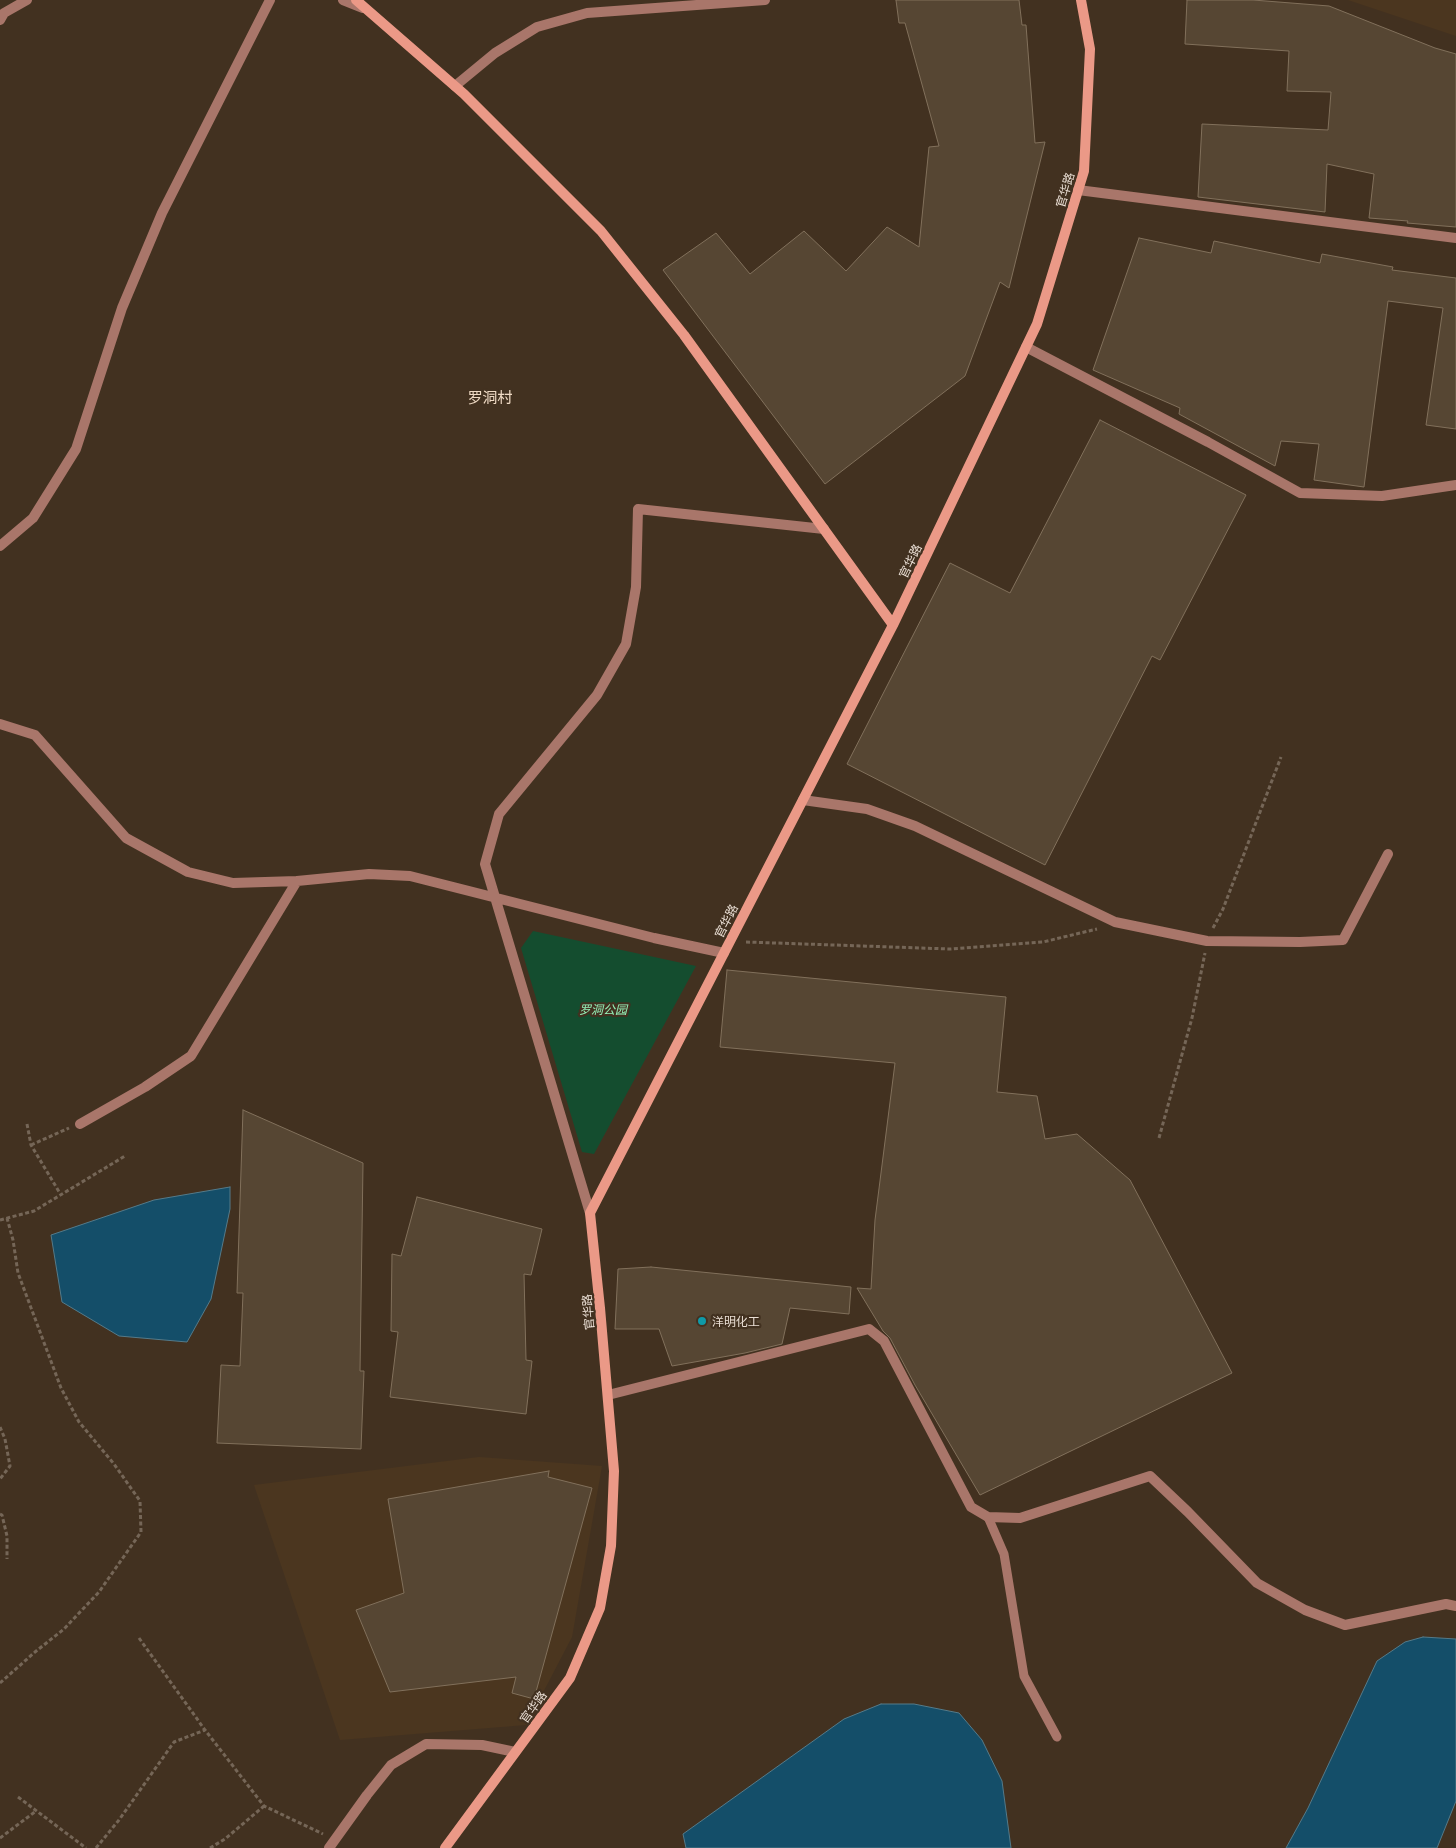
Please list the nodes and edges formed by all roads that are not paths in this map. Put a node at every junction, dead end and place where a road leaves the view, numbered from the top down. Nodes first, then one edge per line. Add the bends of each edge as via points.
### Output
1 (26, 0) edge
2 (270, 0) edge
3 (343, 0) edge
4 (356, 0) edge
5 (765, 0) edge
6 (1081, 0) edge
7 (365, 8) junction
8 (0, 20) edge
9 (455, 86) junction
10 (1078, 190) junction
11 (1456, 238) edge
12 (1026, 347) junction
13 (1456, 485) edge
14 (824, 529) junction
15 (0, 546) edge
16 (893, 625) junction
17 (0, 724) edge
18 (803, 800) junction
19 (1388, 854) dead end
20 (297, 881) junction
21 (495, 897) junction
22 (724, 953) junction
23 (80, 1124) road end
24 (590, 1213) junction
25 (608, 1395) junction
26 (988, 1517) junction
27 (1456, 1606) edge
28 (1057, 1737) dead end
29 (516, 1752) junction
30 (332, 1844) edge
31 (445, 1848) edge

1 - 8 street via 4,12
2 - 15 street via 162,213 122,308 76,449 33,518
3 - 7 street
4 - 7 main road
5 - 9 street via 587,13 537,26 495,53
6 - 10 main road, 官华路 via 1090,49 1084,170
7 - 9 main road
9 - 14 main road via 600,232 684,335
10 - 11 street
10 - 12 main road, 官华路 via 1037,324
12 - 13 street via 1300,493 1382,496
12 - 16 main road, 官华路
14 - 16 main road
14 - 21 street via 638,509 636,587 626,644 597,695 499,814 485,864
16 - 18 main road, 官华路
17 - 20 street via 35,735 126,838 188,872 233,883
18 - 19 street via 867,810 915,826 1115,922 1207,941 1342,940
18 - 22 main road, 官华路
20 - 21 street via 369,874 410,876
20 - 23 street via 191,1056
21 - 22 street
21 - 24 street
22 - 24 main road, 官华路
24 - 25 main road, 官华路
25 - 26 street via 869,1329 884,1341 971,1507
25 - 29 main road, 官华路 via 614,1471 611,1546 600,1608 570,1678
26 - 27 street via 1020,1518 1150,1476 1257,1584 1305,1610 1345,1625 1446,1604
26 - 28 lane via 1004,1554 1024,1676
29 - 30 street via 482,1745 426,1744 391,1765
29 - 31 main road, 官华路

